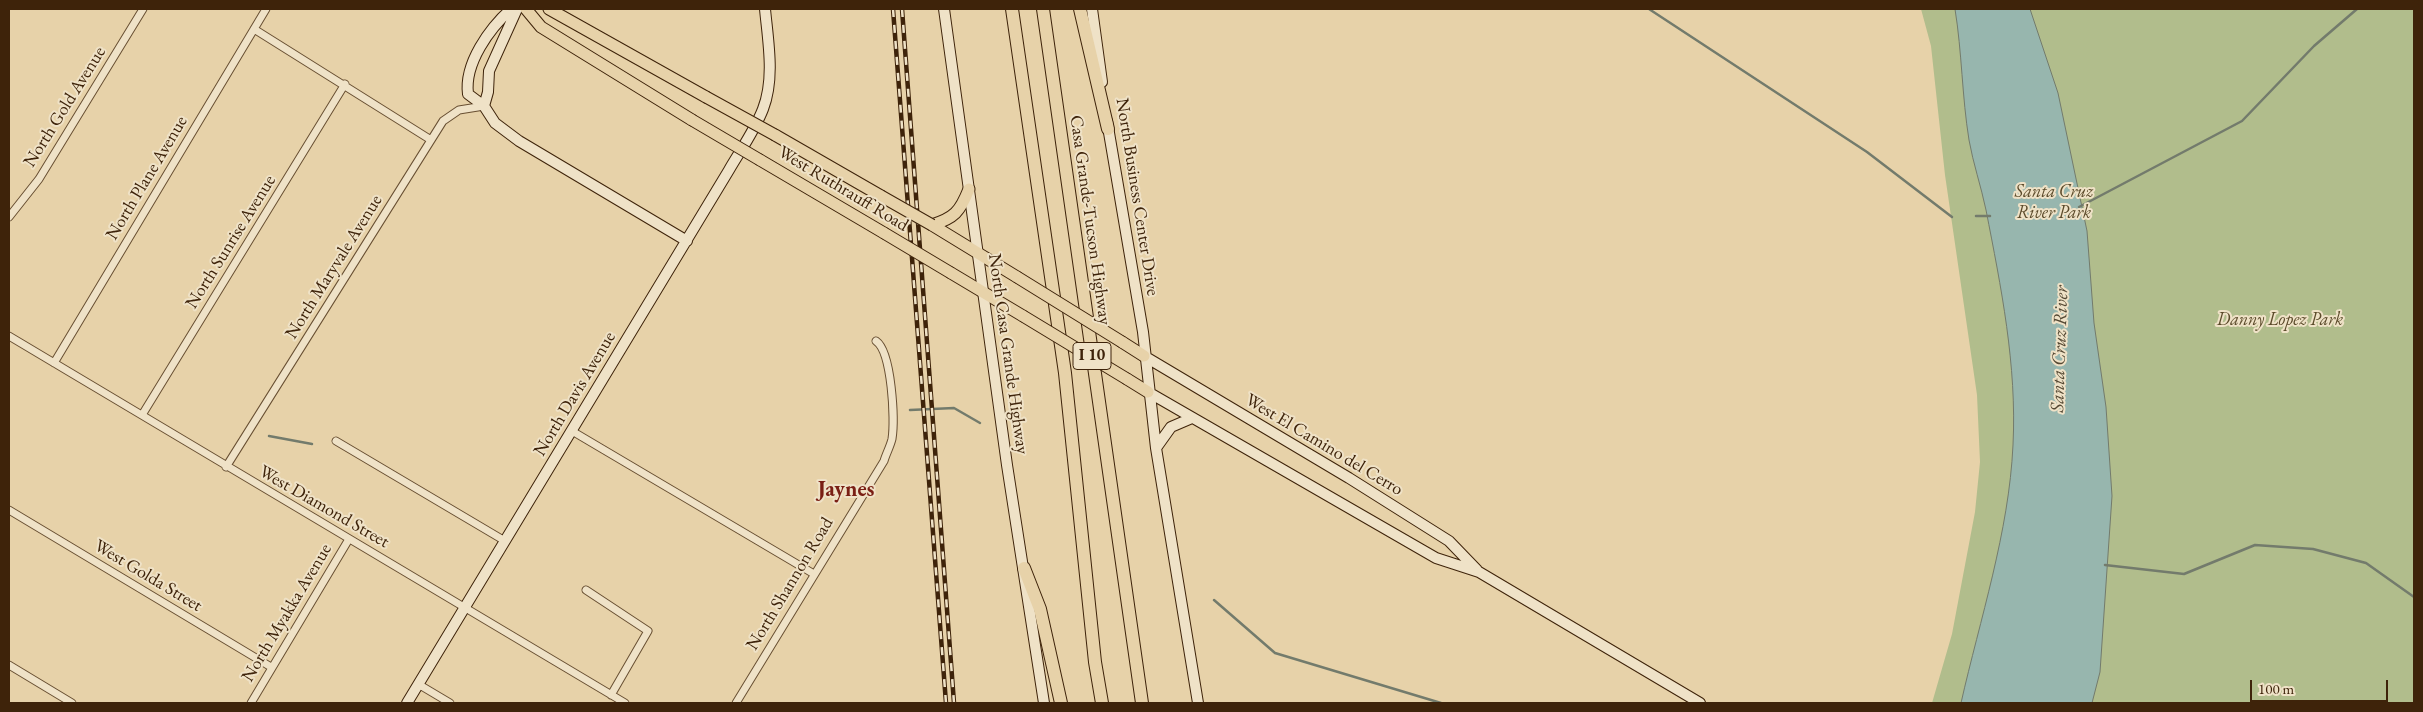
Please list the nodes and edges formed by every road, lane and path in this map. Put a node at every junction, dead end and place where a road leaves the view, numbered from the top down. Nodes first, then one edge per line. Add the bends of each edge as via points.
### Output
1 (143, 9) edge
2 (266, 9) edge
3 (512, 9) edge
4 (517, 9) edge
5 (526, 9) edge
6 (548, 9) edge
7 (766, 9) edge
8 (944, 9) edge
9 (1012, 9) edge
10 (1043, 9) edge
11 (1080, 9) edge
12 (1092, 9) edge
13 (254, 29) junction
14 (345, 84) junction
15 (484, 106) junction
16 (1108, 129) junction
17 (431, 140) junction
18 (968, 189) junction
19 (9, 217) edge
20 (938, 226) junction
21 (687, 241) junction
22 (979, 253) junction
23 (983, 292) junction
24 (9, 336) edge
25 (876, 341) dead end
26 (1144, 356) junction
27 (54, 363) junction
28 (1148, 392) junction
29 (142, 415) junction
30 (1192, 418) junction
31 (572, 431) junction
32 (336, 440) dead end
33 (1156, 448) junction
34 (226, 467) junction
35 (9, 510) edge
36 (349, 539) junction
37 (505, 541) junction
38 (1024, 568) junction
39 (1479, 572) junction
40 (814, 574) junction
41 (586, 590) dead end
42 (465, 608) junction
43 (9, 665) edge
44 (271, 667) junction
45 (418, 684) junction
46 (611, 695) junction
47 (72, 703) edge
48 (250, 703) edge
49 (407, 703) edge
50 (450, 703) edge
51 (625, 703) edge
52 (736, 703) edge
53 (1044, 703) edge
54 (1062, 703) edge
55 (1102, 703) edge
56 (1142, 703) edge
57 (1198, 703) edge
58 (1700, 703) edge

1 - 19 street, North Gold Avenue via 38,179
2 - 13 street, North Plane Avenue
3 - 15 main road via 496,22 469,71 468,94
4 - 15 main road via 489,71
5 - 23 main road, West Ruthrauff Road, bridge via 541,27
6 - 20 main road, West Ruthrauff Road, bridge
7 - 21 main road, North Davis Avenue via 769,60 763,110
8 - 18 main road, North Casa Grande Highway
9 - 55 highway, I 10 via 1065,373
10 - 56 highway, Casa Grande-Tucson Highway / I 10
11 - 16 highway
12 - 16 main road, North Business Center Drive
13 - 14 street
13 - 27 street, North Plane Avenue
14 - 17 street
14 - 29 street, North Sunrise Avenue
15 - 17 street, North Maryvale Avenue via 455,112 443,121
15 - 21 main road via 495,123 519,141
16 - 26 main road, North Business Center Drive via 1143,332
17 - 34 street, North Maryvale Avenue
18 - 20 main road via 955,215
18 - 22 main road, North Casa Grande Highway
20 - 22 main road, West Ruthrauff Road
21 - 31 main road, North Davis Avenue
22 - 23 main road, North Casa Grande Highway
22 - 26 main road, West Ruthrauff Road, bridge
23 - 28 main road, West Ruthrauff Road, bridge
23 - 38 main road, North Casa Grande Highway
24 - 27 street, West Diamond Street
25 - 40 street, North Shannon Road via 882,345 887,359 894,420 891,440 884,461
26 - 28 main road, North Business Center Drive
26 - 39 main road, West El Camino del Cerro via 1449,541
27 - 29 street, West Diamond Street
28 - 30 main road, West El Camino del Cerro
28 - 33 main road
29 - 34 street, West Diamond Street
30 - 33 main road via 1171,427
30 - 39 main road, West El Camino del Cerro via 1436,558
31 - 37 main road, North Davis Avenue
31 - 40 street
32 - 37 street
33 - 57 main road
34 - 36 street, West Diamond Street
35 - 44 street, West Golda Street
36 - 42 street, West Diamond Street
36 - 44 street, North Myakka Avenue
37 - 42 main road, North Davis Avenue
38 - 53 main road, North Casa Grande Highway
38 - 54 highway via 1040,609
39 - 58 main road, West El Camino del Cerro
40 - 52 street, North Shannon Road
41 - 46 street via 648,631
42 - 45 main road, North Davis Avenue
42 - 46 street, West Diamond Street
43 - 47 street
44 - 48 street, North Myakka Avenue
45 - 49 main road, North Davis Avenue
45 - 50 street
46 - 51 street, West Diamond Street

